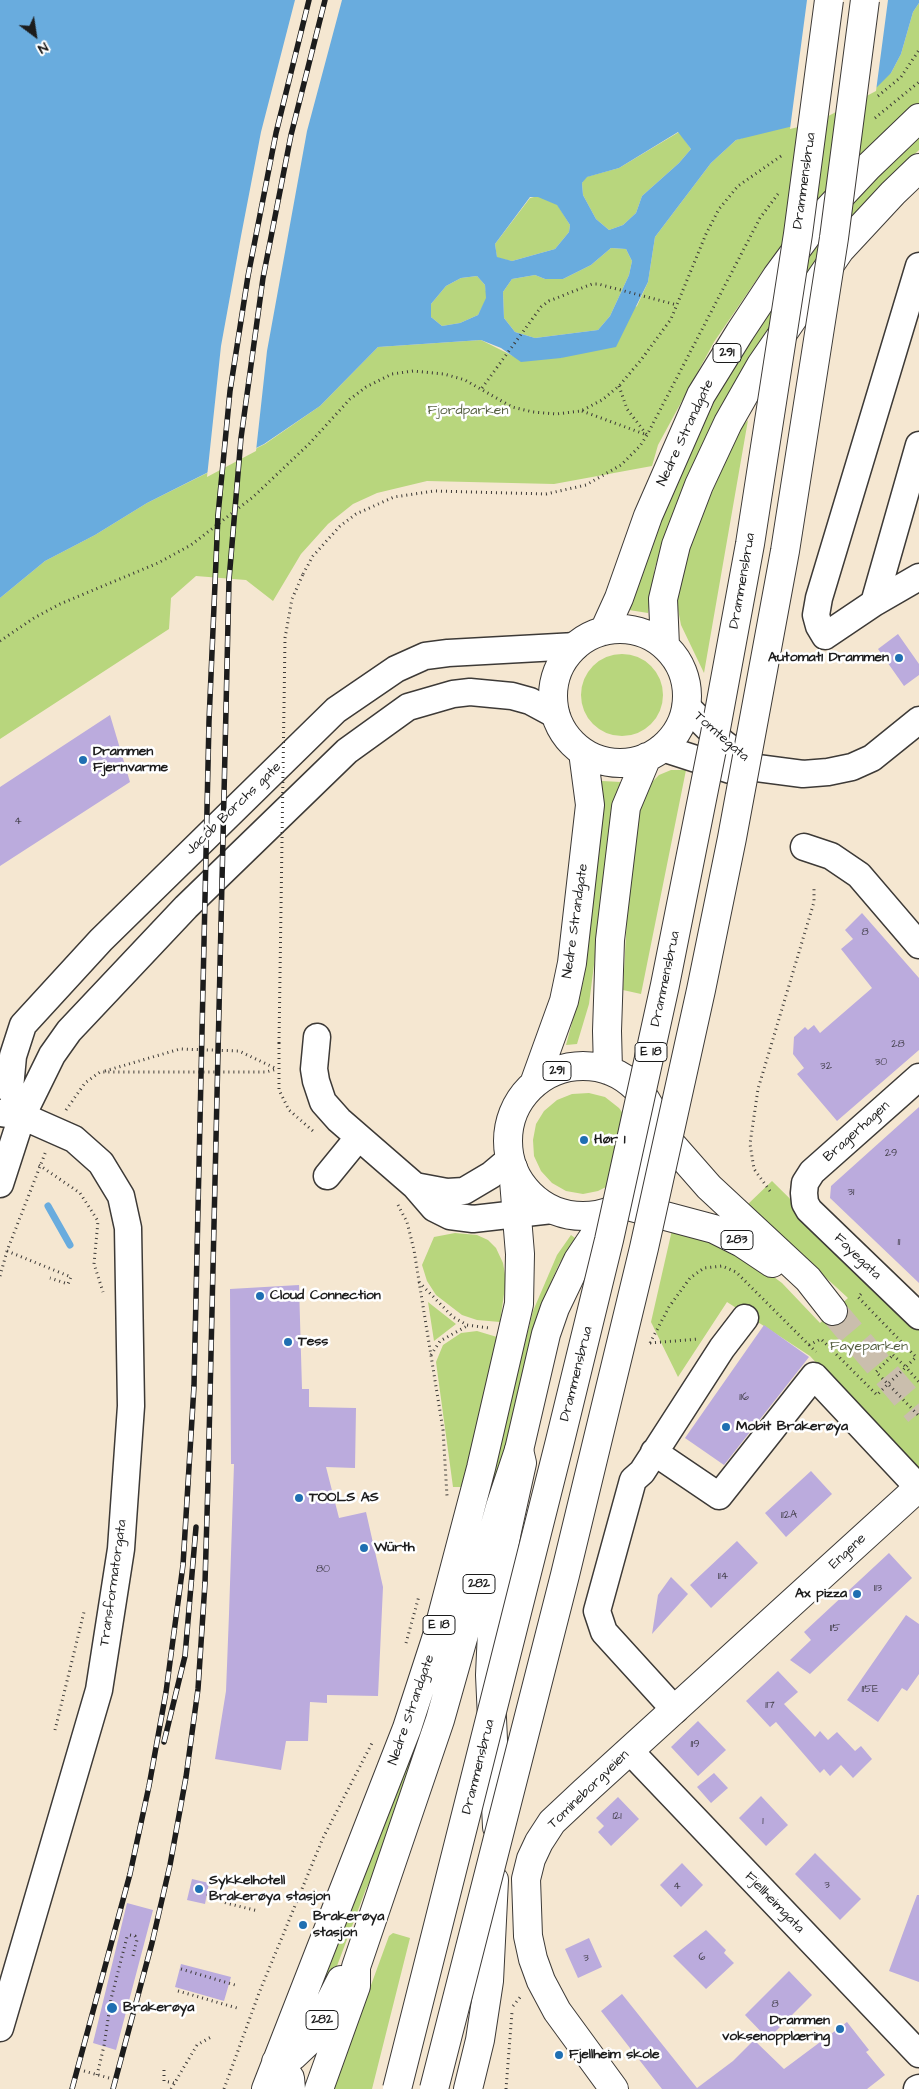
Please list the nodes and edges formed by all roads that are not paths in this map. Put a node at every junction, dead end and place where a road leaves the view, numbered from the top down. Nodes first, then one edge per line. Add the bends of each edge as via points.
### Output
1 (829, 0) edge
2 (865, 0) edge
3 (919, 118) edge
4 (919, 168) edge
5 (919, 266) edge
6 (919, 445) edge
7 (919, 577) edge
8 (874, 603) junction
9 (604, 631) junction
10 (576, 646) junction
11 (665, 646) junction
12 (686, 706) junction
13 (556, 715) junction
14 (919, 720) edge
15 (583, 752) junction
16 (654, 753) junction
17 (757, 768) junction
18 (804, 846) dead end
19 (919, 945) edge
20 (317, 1037) dead end
21 (608, 1070) junction
22 (919, 1077) edge
23 (534, 1084) junction
24 (11, 1115) edge
25 (658, 1129) junction
26 (358, 1138) junction
27 (512, 1163) junction
28 (327, 1176) dead end
29 (0, 1184) edge
30 (804, 1193) joint
31 (406, 1194) junction
32 (617, 1208) junction
33 (552, 1210) junction
34 (517, 1216) junction
35 (919, 1316) edge
36 (745, 1318) dead end
37 (520, 1450) junction
38 (654, 1452) junction
39 (919, 1487) edge
40 (733, 1657) joint
41 (675, 1710) junction
42 (630, 1751) junction
43 (356, 1967) junction
44 (0, 2028) edge
45 (919, 2054) edge
46 (276, 2062) junction
47 (605, 2085) edge
48 (266, 2089) edge
49 (291, 2089) edge
50 (319, 2089) edge
51 (397, 2089) edge
52 (434, 2089) edge
53 (468, 2089) edge

1 - 51 main road, Drammensbrua / E 18, bridge via 798,234 750,544 716,734 665,985 609,1240
2 - 52 main road, E 18, bridge via 834,238 793,506 769,646 703,980 644,1248 570,1556
3 - 9 main road, Nedre Strandgate / 291 via 819,219 777,276 701,395
4 - 11 main road, 291 via 840,250 761,365 728,423 676,545 663,599
5 - 8 street via 819,598 818,626 825,636
6 - 8 street
7 - 8 street
9 - 10 main road
9 - 11 main road via 636,631
10 - 13 main road via 563,659 555,680 553,700
10 - 24 street, Jacob Borchs gate via 425,656 371,684 336,710 101,940 23,1026 13,1056
11 - 12 main road via 683,673 687,689
12 - 16 main road via 676,733
12 - 17 street, Tomtegata via 723,742
13 - 15 main road via 570,741
13 - 24 street via 530,701 512,696 470,692 453,694 408,707 346,751 186,907 69,1031
14 - 17 street, Tomtegata via 885,749 852,767 803,774
15 - 16 main road via 598,760 614,763 631,762
15 - 23 main road, Nedre Strandgate / 291 via 590,805 572,962 564,1001
16 - 17 street, Tomtegata via 730,770
16 - 21 main road via 632,789 625,816 610,940
18 - 19 street via 831,856 859,875
20 - 26 street via 314,1069 319,1093 330,1111
21 - 23 main road, 291 via 593,1066 562,1069
21 - 25 main road, 291 via 639,1091 651,1109
22 - 30 street, Bragerhagen via 812,1172 805,1183
23 - 27 main road, 291 via 519,1103 510,1126 508,1142
24 - 29 street
24 - 44 street, Transformatorgata via 74,1139 101,1163 121,1196 128,1228 130,1406 121,1549 99,1690
25 - 32 main road, 291 via 659,1144 652,1172 645,1185
25 - 32 main road, 283 via 715,1193 808,1278 834,1311 735,1239 698,1223
26 - 28 street
26 - 31 street
27 - 31 street via 464,1190
27 - 33 main road, 291 via 528,1193
27 - 34 main road, Nedre Strandgate / E 18
30 - 35 street, Fayegata via 809,1210
31 - 34 street via 450,1216 472,1219
32 - 33 main road, 291 via 581,1217
32 - 37 main road, Nedre Strandgate via 578,1260 555,1308 546,1334
33 - 34 street
34 - 46 main road, Nedre Strandgate / E 18 via 519,1304 481,1468 436,1639 407,1728
36 - 38 street
37 - 43 main road, Nedre Strandgate / 282 via 500,1507 440,1720
37 - 53 main road via 522,1463 493,1609 490,1675 498,1821 488,1981 480,2040
38 - 39 street via 719,1496 814,1376
38 - 41 street via 633,1480 597,1611 604,1632
39 - 40 main road, Engene
40 - 41 main road, Tomineborgveien
41 - 42 main road, Tomineborgveien
42 - 45 street, Fjellheimgata
42 - 47 main road, Tomineborgveien via 552,1822 538,1842 526,1879 528,1936 541,1982
43 - 46 main road, 282 via 342,1979 311,2039 293,2056
43 - 50 main road, Nedre Strandgate / 282 via 356,1986
46 - 48 main road, Nedre Strandgate / E 18
46 - 49 main road via 290,2078

